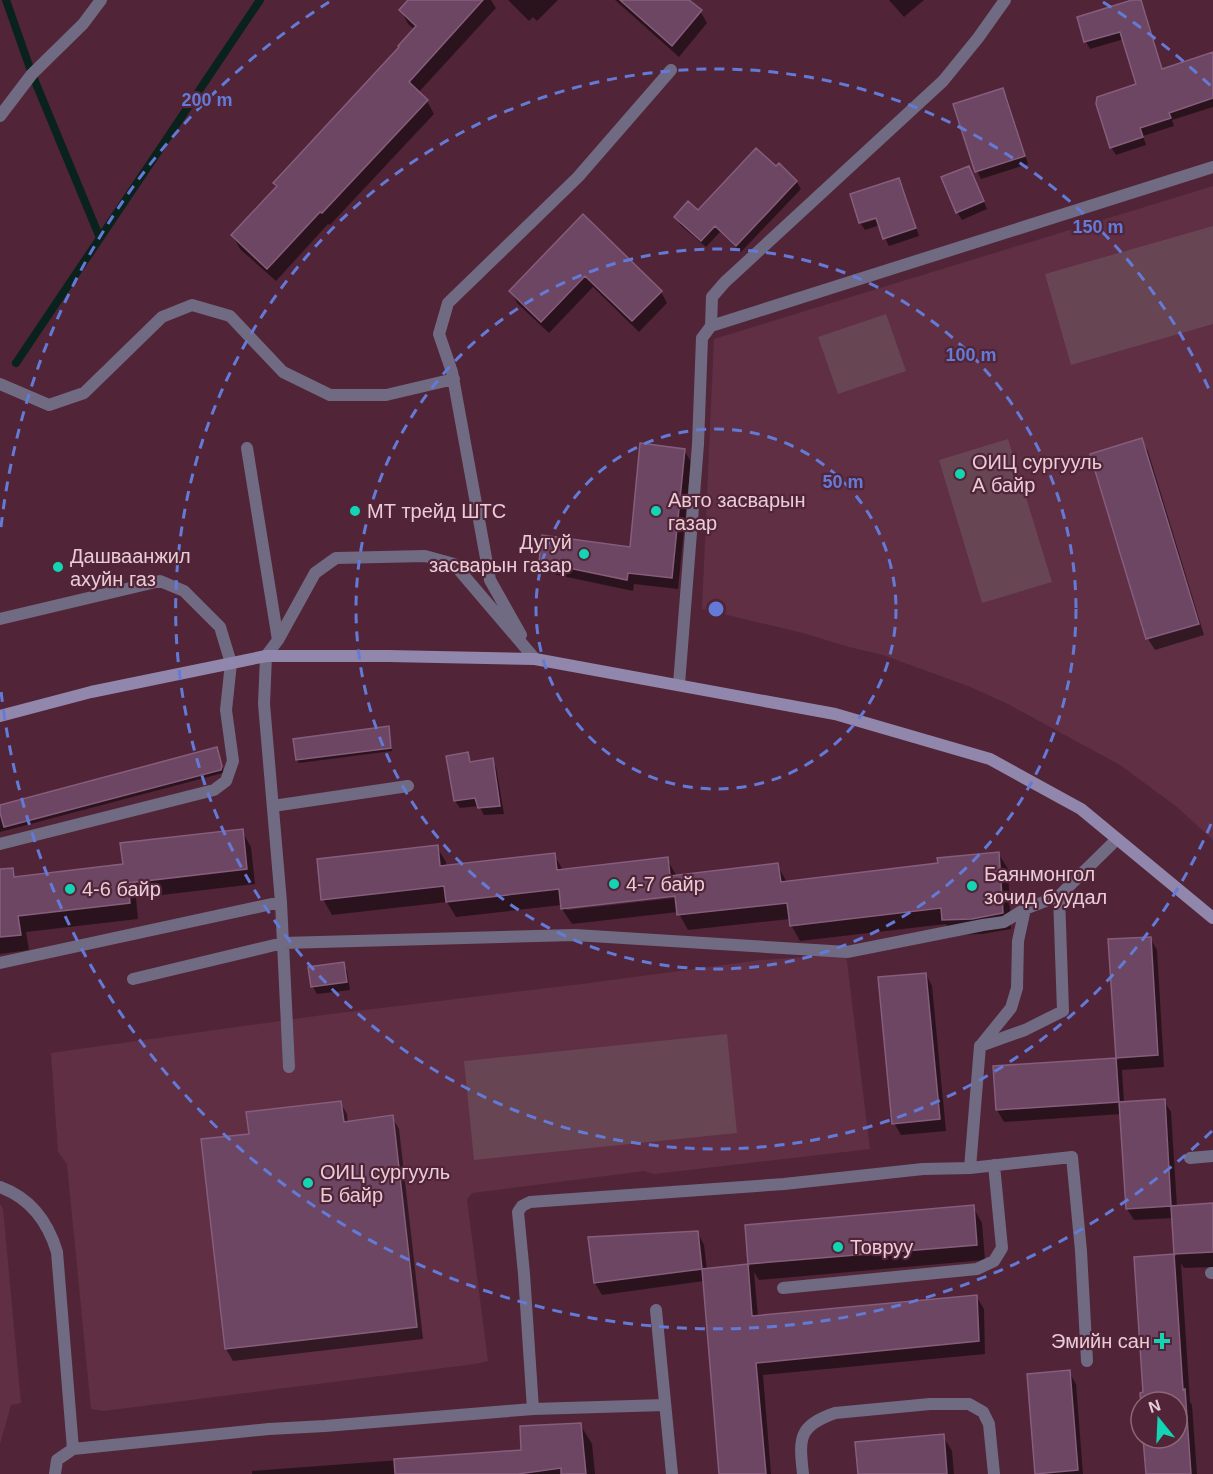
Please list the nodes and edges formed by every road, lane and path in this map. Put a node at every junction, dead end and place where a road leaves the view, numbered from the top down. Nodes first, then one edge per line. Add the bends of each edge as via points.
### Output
1 (101, 0) edge
2 (1005, 0) edge
3 (671, 70) dead end
4 (0, 116) edge
5 (1213, 167) edge
6 (711, 326) junction
7 (454, 379) junction
8 (0, 384) edge
9 (247, 448) dead end
10 (0, 619) edge
11 (278, 640) junction
12 (266, 656) junction
13 (535, 659) junction
14 (231, 663) junction
15 (679, 684) junction
16 (0, 716) edge
17 (408, 786) dead end
18 (273, 806) junction
19 (1116, 838) junction
20 (0, 843) edge
21 (1059, 896) junction
22 (281, 902) junction
23 (1025, 909) junction
24 (1213, 918) edge
25 (283, 943) junction
26 (0, 963) edge
27 (133, 979) dead end
28 (980, 1046) junction
29 (289, 1066) dead end
30 (1213, 1156) edge
31 (1190, 1158) dead end
32 (994, 1165) junction
33 (970, 1168) junction
34 (0, 1187) edge
35 (783, 1288) dead end
36 (656, 1310) dead end
37 (1087, 1360) dead end
38 (665, 1404) junction
39 (533, 1409) junction
40 (73, 1449) junction
41 (56, 1474) edge
42 (672, 1474) edge
43 (803, 1474) edge
44 (994, 1474) edge

1 - 4 street via 83,24 32,74
2 - 6 street via 943,81 725,282 712,297
3 - 7 street via 578,177 448,303 439,334
5 - 6 street
6 - 15 street via 702,338 698,444
7 - 8 street via 386,395 330,395 284,372 230,316 192,305 162,317 84,393 50,405
7 - 13 street via 490,580
9 - 11 street
10 - 14 street via 160,581 184,591 220,627
11 - 12 street
11 - 13 street via 315,573 336,558 425,556 454,564
12 - 13 street
12 - 14 street
12 - 18 street via 264,704
13 - 15 street
14 - 16 street via 91,692
14 - 20 street via 226,710 233,761 226,781 214,790
15 - 19 street via 835,714 990,759 1081,809
17 - 18 street
18 - 22 street
19 - 21 street
19 - 24 street
21 - 23 street
21 - 28 street via 1063,1011
22 - 25 street
22 - 26 street
23 - 25 street via 1004,922 847,952 575,935
23 - 28 street via 1018,941 1017,988 1011,1008
25 - 27 street
25 - 29 street
28 - 33 street
30 - 31 street
32 - 33 street
32 - 35 street via 1002,1248 994,1261 977,1269
32 - 37 street via 1072,1157
33 - 39 street via 530,1202 522,1206 519,1212
34 - 40 street via 16,1194 38,1213 57,1252
36 - 38 street
38 - 39 street
38 - 42 street
39 - 40 street
40 - 41 street via 57,1460
43 - 44 street via 803,1436 820,1418 835,1413 930,1404 969,1404 982,1412 989,1424

